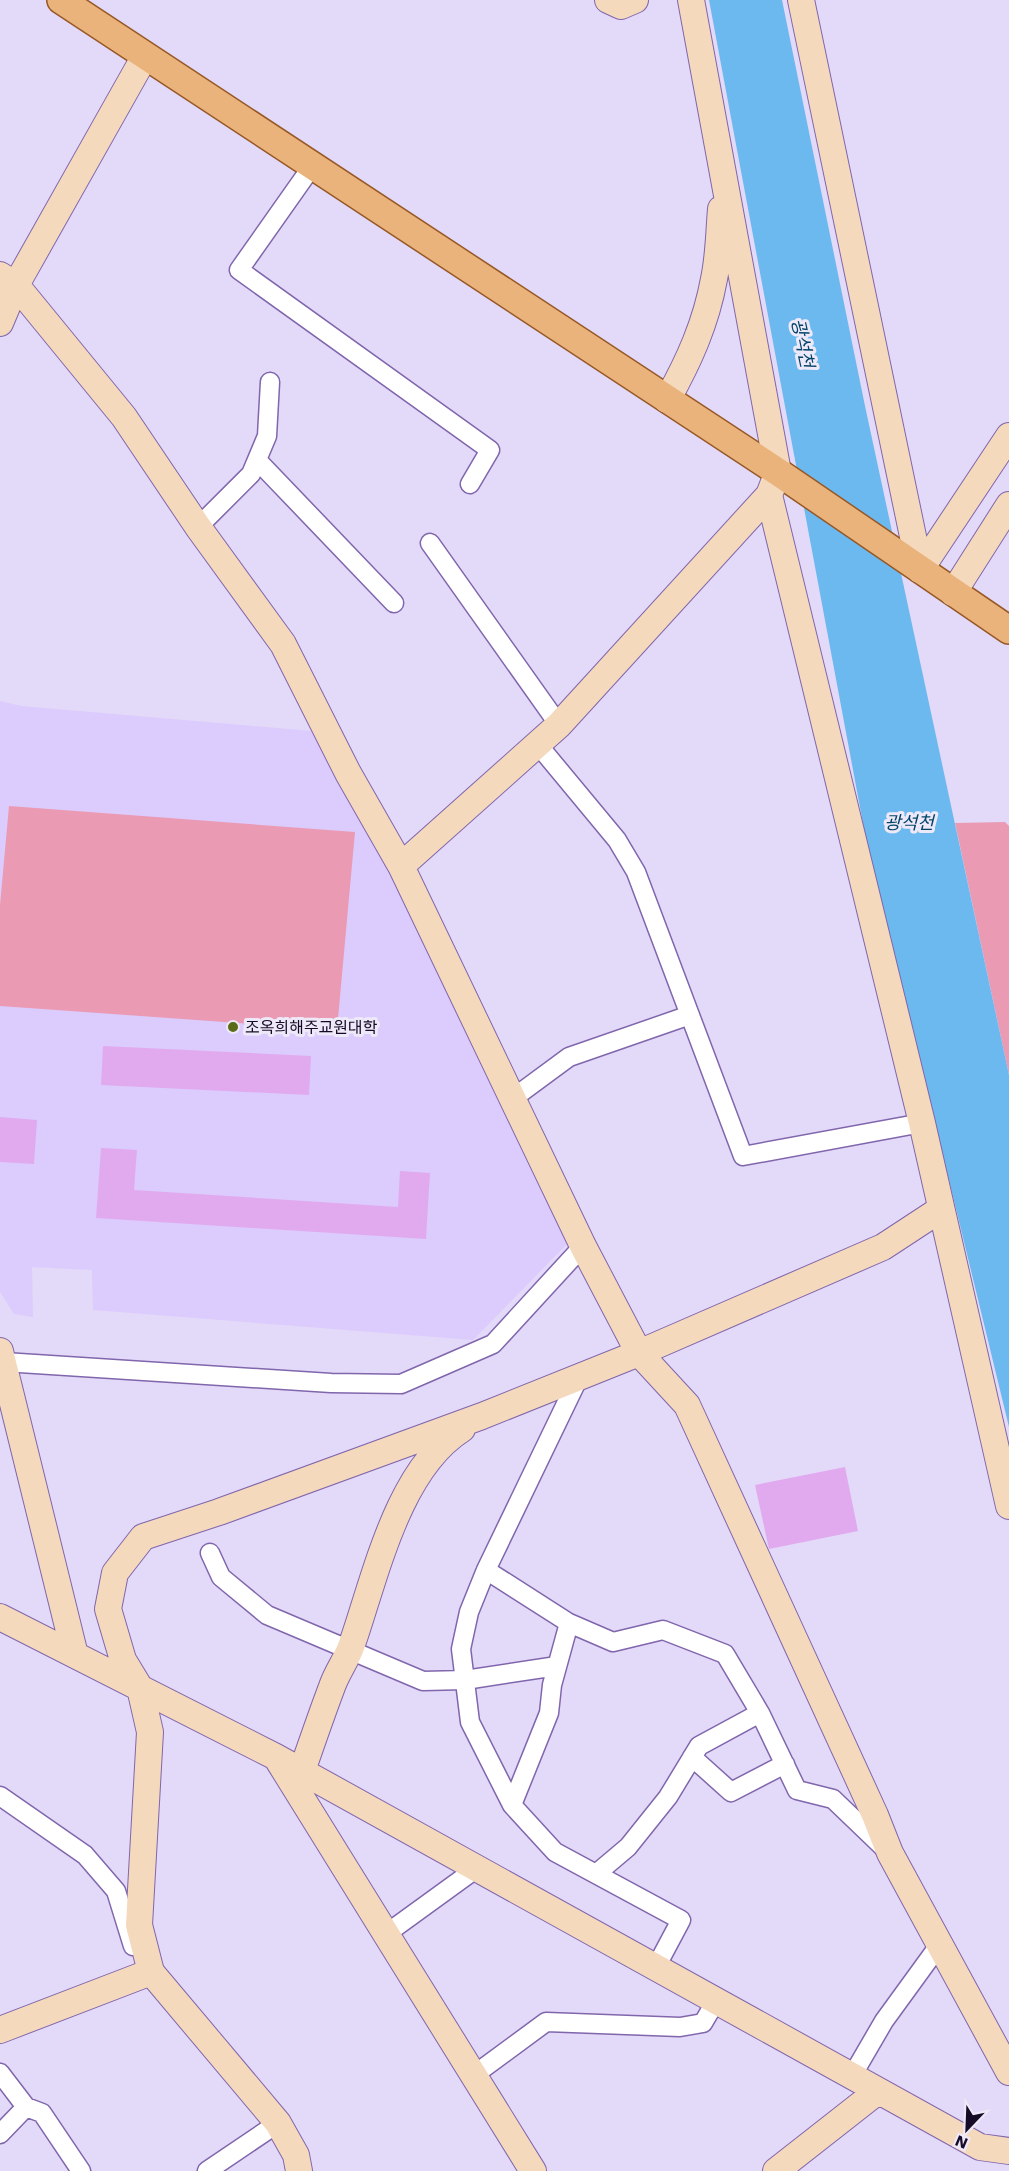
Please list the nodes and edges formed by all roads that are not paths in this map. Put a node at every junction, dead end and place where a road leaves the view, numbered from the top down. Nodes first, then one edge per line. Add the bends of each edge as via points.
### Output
1 (61, 0) edge
2 (608, 0) edge
3 (635, 0) edge
4 (692, 0) edge
5 (801, 0) edge
6 (145, 56) junction
7 (313, 165) junction
8 (724, 178) junction
9 (8, 280) edge
10 (0, 323) edge
11 (270, 382) dead end
12 (667, 400) junction
13 (1009, 436) edge
14 (257, 460) junction
15 (779, 482) junction
16 (471, 484) dead end
17 (1009, 505) edge
18 (198, 527) junction
19 (430, 543) dead end
20 (920, 570) junction
21 (952, 592) junction
22 (394, 603) dead end
23 (1009, 630) edge
24 (559, 726) junction
25 (538, 746) junction
26 (401, 866) junction
27 (690, 1015) junction
28 (513, 1099) junction
29 (922, 1123) junction
30 (941, 1209) junction
31 (583, 1246) junction
32 (639, 1353) junction
33 (3, 1369) edge
34 (579, 1377) junction
35 (482, 1416) junction
36 (1009, 1506) edge
37 (210, 1552) dead end
38 (486, 1570) junction
39 (0, 1617) edge
40 (569, 1623) junction
41 (350, 1650) junction
42 (75, 1655) junction
43 (557, 1666) junction
44 (465, 1680) junction
45 (140, 1688) junction
46 (760, 1713) junction
47 (276, 1757) junction
48 (692, 1757) junction
49 (785, 1764) junction
50 (302, 1771) junction
51 (0, 1796) edge
52 (512, 1805) junction
53 (890, 1853) junction
54 (477, 1868) junction
55 (596, 1874) junction
56 (386, 1934) junction
57 (940, 1944) junction
58 (656, 1967) junction
59 (147, 1974) junction
60 (716, 2001) junction
61 (0, 2030) edge
62 (1009, 2072) edge
63 (0, 2073) edge
64 (474, 2075) junction
65 (852, 2076) junction
66 (878, 2091) junction
67 (26, 2107) junction
68 (278, 2122) junction
69 (0, 2134) edge
70 (1009, 2151) edge
71 (81, 2171) edge
72 (207, 2171) edge
73 (299, 2171) edge
74 (533, 2171) edge
75 (776, 2171) edge

1 - 6 main road
2 - 3 street via 621,6
4 - 8 street
5 - 20 street
6 - 7 main road
6 - 9 street
7 - 12 main road
7 - 16 street via 239,270 490,450
8 - 12 street via 715,277 705,319
8 - 15 street
9 - 10 street
9 - 18 street via 124,417
11 - 14 street via 267,436
12 - 15 main road
13 - 20 street
14 - 18 street via 251,474
14 - 22 street
15 - 20 main road
15 - 24 street
15 - 29 street
17 - 21 street
18 - 26 street via 283,644 348,773
19 - 24 street
20 - 21 main road
21 - 23 main road
24 - 25 street
25 - 26 street
25 - 27 street via 617,840 636,872
26 - 28 street
27 - 28 street via 569,1057
27 - 29 street via 743,1156
28 - 31 street
29 - 30 street
30 - 32 street via 882,1247
30 - 36 street
31 - 32 street
31 - 33 street via 493,1344 401,1384
32 - 34 street
32 - 53 street via 687,1406
33 - 42 street
34 - 35 street
34 - 38 street
35 - 41 street via 446,1439 417,1476 392,1523
35 - 45 street via 143,1537 115,1572 108,1609 123,1660
37 - 41 street via 221,1577 267,1614
38 - 40 street
38 - 44 street via 469,1612 461,1649
39 - 42 street
40 - 43 street
40 - 46 street via 613,1642 663,1630 725,1654
41 - 44 street via 423,1681
41 - 50 street via 334,1682
42 - 45 street
43 - 44 street
43 - 52 street via 549,1713
44 - 52 street via 470,1722
45 - 47 street
45 - 59 street via 150,1732 139,1925
46 - 48 street via 699,1746
46 - 49 street
47 - 50 street
47 - 56 street
48 - 49 street via 731,1792
48 - 55 street via 668,1797 628,1847
49 - 53 street via 797,1790 833,1799
50 - 54 street
51 - 59 street via 85,1856 116,1891
52 - 55 street via 555,1852
53 - 57 street
54 - 56 street
54 - 58 street
55 - 58 street via 681,1920
56 - 64 street
57 - 62 street
57 - 65 street via 884,2021
58 - 60 street
59 - 61 street
59 - 68 street
60 - 64 street via 703,2023 680,2027 546,2022
60 - 65 street
63 - 67 street
64 - 74 street
65 - 66 street
66 - 70 street via 980,2147
66 - 75 street
67 - 69 street
67 - 71 street via 42,2113
68 - 72 street
68 - 73 street via 296,2155

